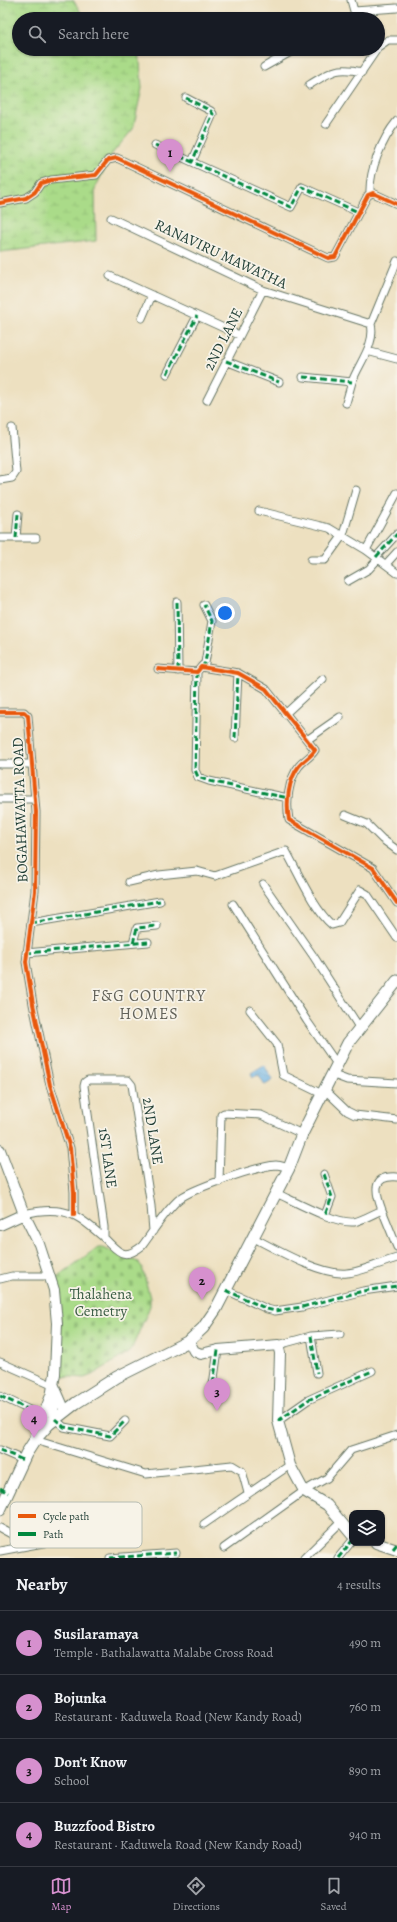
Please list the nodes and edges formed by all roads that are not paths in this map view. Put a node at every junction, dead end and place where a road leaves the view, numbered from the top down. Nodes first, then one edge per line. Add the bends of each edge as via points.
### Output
1 (351, 0) edge
2 (397, 8) edge
3 (354, 11) joint
4 (397, 40) edge
5 (385, 42) edge
6 (284, 56) edge
7 (372, 56) edge
8 (264, 67) dead end
9 (362, 72) junction
10 (310, 85) dead end
11 (186, 98) dead end
12 (397, 121) edge
13 (326, 124) dead end
14 (155, 145) dead end
15 (192, 162) junction
16 (370, 193) junction
17 (0, 203) edge
18 (397, 204) edge
19 (358, 212) junction
20 (112, 218) dead end
21 (397, 261) edge
22 (110, 276) dead end
23 (263, 290) junction
24 (152, 295) junction
25 (196, 316) junction
26 (142, 318) dead end
27 (371, 324) junction
28 (239, 335) junction
29 (367, 351) junction
30 (397, 359) edge
31 (226, 361) junction
32 (167, 374) dead end
33 (303, 377) dead end
34 (279, 382) dead end
35 (352, 382) junction
36 (207, 400) dead end
37 (346, 403) dead end
38 (12, 428) dead end
39 (0, 480) edge
40 (356, 490) dead end
41 (397, 493) edge
42 (259, 511) dead end
43 (18, 514) dead end
44 (397, 534) edge
45 (342, 535) junction
46 (0, 538) edge
47 (16, 538) junction
48 (36, 538) dead end
49 (366, 550) junction
50 (397, 552) edge
51 (377, 558) junction
52 (311, 560) dead end
53 (386, 564) junction
54 (397, 573) edge
55 (348, 581) dead end
56 (177, 602) dead end
57 (204, 605) dead end
58 (158, 669) dead end
59 (199, 670) junction
60 (178, 671) junction
61 (238, 673) junction
62 (323, 679) dead end
63 (0, 712) edge
64 (285, 714) junction
65 (340, 717) dead end
66 (235, 738) dead end
67 (307, 740) junction
68 (0, 764) edge
69 (32, 764) junction
70 (35, 798) junction
71 (288, 798) junction
72 (0, 799) edge
73 (345, 815) dead end
74 (397, 850) edge
75 (129, 882) dead end
76 (263, 884) dead end
77 (160, 902) dead end
78 (397, 902) edge
79 (233, 904) dead end
80 (32, 923) junction
81 (157, 926) dead end
82 (397, 938) edge
83 (133, 942) junction
84 (148, 942) dead end
85 (26, 953) junction
86 (397, 981) edge
87 (250, 1010) dead end
88 (359, 1027) junction
89 (337, 1064) junction
90 (331, 1074) junction
91 (85, 1082) joint
92 (397, 1083) edge
93 (323, 1092) junction
94 (397, 1120) edge
95 (302, 1134) junction
96 (0, 1150) edge
97 (288, 1168) junction
98 (324, 1174) dead end
99 (397, 1177) edge
100 (219, 1182) junction
101 (276, 1193) junction
102 (382, 1210) junction
103 (24, 1214) junction
104 (74, 1215) junction
105 (325, 1215) junction
106 (0, 1226) edge
107 (153, 1231) junction
108 (252, 1237) junction
109 (104, 1238) junction
110 (397, 1247) edge
111 (397, 1258) edge
112 (50, 1276) junction
113 (0, 1279) edge
114 (397, 1286) edge
115 (226, 1290) junction
116 (340, 1334) dead end
117 (311, 1336) junction
118 (189, 1341) junction
119 (278, 1345) junction
120 (218, 1350) junction
121 (0, 1362) edge
122 (372, 1371) dead end
123 (317, 1373) dead end
124 (54, 1386) junction
125 (212, 1392) dead end
126 (0, 1396) edge
127 (51, 1397) junction
128 (65, 1411) junction
129 (42, 1416) junction
130 (55, 1419) junction
131 (125, 1421) dead end
132 (278, 1421) junction
133 (397, 1435) edge
134 (35, 1440) junction
135 (0, 1450) edge
136 (23, 1460) junction
137 (290, 1465) junction
138 (4, 1490) edge
139 (304, 1491) junction
140 (248, 1493) junction
141 (0, 1508) edge
142 (341, 1522) junction
143 (204, 1524) dead end
144 (0, 1528) edge
145 (349, 1531) edge
146 (10, 1533) edge
147 (349, 1545) edge
148 (385, 1545) edge
149 (16, 1548) edge
150 (224, 1548) dead end
151 (396, 1548) edge
152 (0, 1551) edge
153 (176, 1553) dead end
154 (110, 1558) edge
155 (304, 1558) edge
156 (338, 1558) edge

1 - 3 street
2 - 3 street
4 - 5 street
6 - 8 street
7 - 9 street
9 - 10 street via 349,69 335,70
9 - 13 street
11 - 15 street via 214,114
12 - 16 street via 384,141 371,173
14 - 15 street
15 - 19 street via 291,207 302,187
16 - 18 street
16 - 19 street
17 - 19 street via 26,198 35,192 41,183 51,180 96,175 108,160 117,158 328,258 335,257
20 - 23 street, RANAVIRU MAWATHA
21 - 27 street
22 - 24 street
23 - 27 street, RANAVIRU MAWATHA
23 - 28 street, 2ND LANE
24 - 25 street
24 - 26 street
25 - 28 street
25 - 32 street
27 - 29 street via 373,332
28 - 31 street, 2ND LANE
29 - 30 street
29 - 35 street
31 - 34 street
31 - 36 street, 2ND LANE
33 - 35 street
35 - 37 street
38 - 39 street via 16,472 12,478
40 - 45 street
41 - 49 street
42 - 45 street via 316,524
43 - 47 street
44 - 51 street
45 - 49 street
45 - 52 street via 325,560
46 - 47 street
47 - 48 street
49 - 51 street
50 - 53 street
51 - 53 street
51 - 55 street via 369,569
53 - 54 street
56 - 60 street
57 - 59 street via 212,621 205,663
58 - 60 street
59 - 60 street
59 - 61 street
59 - 71 street via 195,770 198,777
61 - 64 street via 266,689
61 - 66 street
62 - 64 street
63 - 69 street, BOGAHAWATTA ROAD via 24,712 28,716
64 - 67 street
65 - 67 street
67 - 71 street via 314,750 313,754 299,766
68 - 69 street
69 - 70 street, BOGAHAWATTA ROAD
70 - 72 street
70 - 80 street, BOGAHAWATTA ROAD via 35,890
71 - 78 street via 289,820 373,868
73 - 74 street via 367,824
75 - 82 street via 159,875 197,872 215,876 286,851 321,913 332,925 339,923 360,890 367,894
76 - 88 street
77 - 80 street
79 - 89 street
80 - 85 street, BOGAHAWATTA ROAD
81 - 83 street via 137,928
83 - 84 street
83 - 85 street
85 - 104 street, BOGAHAWATTA ROAD via 29,983 50,1085 70,1148
86 - 88 main road
87 - 93 street via 277,1044 282,1075
88 - 89 main road
89 - 90 main road
90 - 92 street via 347,1080
90 - 93 main road
91 - 107 street, 2ND LANE via 128,1080 132,1085
91 - 109 street, 1ST LANE
93 - 94 street via 355,1115
93 - 95 main road
95 - 97 main road
95 - 100 street via 261,1115 224,1112
96 - 103 street
97 - 100 street via 277,1165 254,1169
97 - 101 main road
98 - 105 street via 332,1197
99 - 102 street via 390,1176 379,1182 376,1188
100 - 107 street via 179,1199
101 - 105 street
101 - 108 main road
102 - 105 street via 356,1222
102 - 110 street
103 - 104 street via 53,1210
103 - 106 street
103 - 112 street via 39,1244
104 - 109 street
107 - 109 street via 142,1246 127,1253 117,1251
108 - 111 street via 290,1256 332,1272 347,1273
108 - 115 main road
112 - 113 street via 12,1276
112 - 124 street via 57,1315
114 - 115 street via 363,1291 302,1307 275,1310 267,1309
115 - 118 main road via 209,1319
116 - 117 street
117 - 119 street
117 - 123 street
118 - 120 street via 194,1351 201,1354
118 - 128 main road via 117,1377
119 - 120 street
119 - 132 street
120 - 125 street
121 - 124 street
122 - 132 street via 308,1400
124 - 127 street
124 - 128 street
126 - 129 street
127 - 129 main road
127 - 130 street
128 - 130 main road
129 - 134 main road
130 - 131 street via 64,1426 110,1436
130 - 134 main road
132 - 137 street
133 - 139 street via 351,1450 327,1478
134 - 136 main road
134 - 140 street via 146,1474 232,1465 242,1471
135 - 136 street
136 - 138 main road
137 - 139 street
137 - 140 street
138 - 141 main road
139 - 142 street via 327,1505
139 - 150 street
140 - 143 street
142 - 145 street
142 - 155 street
144 - 146 street
147 - 156 street
148 - 151 street
149 - 152 street
153 - 154 street

